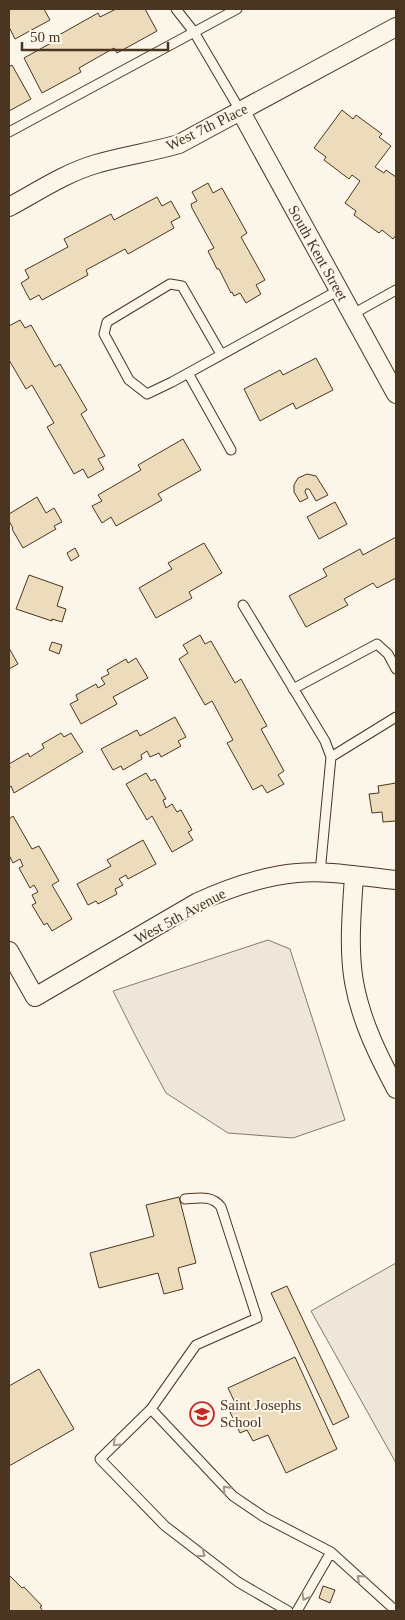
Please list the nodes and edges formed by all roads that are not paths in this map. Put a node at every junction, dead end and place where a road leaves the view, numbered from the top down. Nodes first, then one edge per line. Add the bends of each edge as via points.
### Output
1 (176, 9) edge
2 (237, 9) edge
3 (396, 27) edge
4 (194, 32) junction
5 (241, 112) junction
6 (9, 132) edge
7 (9, 207) edge
8 (339, 290) junction
9 (396, 290) edge
10 (352, 314) junction
11 (222, 354) junction
12 (188, 373) junction
13 (396, 394) edge
14 (231, 450) dead end
15 (243, 605) dead end
16 (396, 669) edge
17 (293, 689) junction
18 (396, 717) edge
19 (331, 757) junction
20 (320, 873) junction
21 (354, 875) junction
22 (396, 880) edge
23 (9, 950) edge
24 (396, 1089) edge
25 (185, 1199) dead end
26 (151, 1409) junction
27 (331, 1552) junction
28 (288, 1611) edge
29 (297, 1611) edge
30 (396, 1611) edge

1 - 4 lane
2 - 4 lane
3 - 5 street, West 7th Place
4 - 5 lane
4 - 6 lane
5 - 7 street, West 7th Place via 179,144 95,164
5 - 8 street, South Kent Street
8 - 10 street, South Kent Street
8 - 11 lane
9 - 10 lane
10 - 13 street, South Kent Street
11 - 12 lane
11 - 12 lane via 182,286 170,284 107,322 104,334 129,380 147,394
12 - 14 lane
15 - 17 lane
16 - 17 lane via 388,654 377,644
17 - 19 lane via 325,741
18 - 19 lane
19 - 20 lane
20 - 21 street, West 5th Avenue
20 - 23 street, West 5th Avenue via 272,877 220,892 35,997
21 - 22 street, West 5th Avenue
21 - 24 street via 351,946 354,982 373,1044
25 - 26 lane via 210,1198 221,1207 257,1318 196,1345
27 -> 26 lane via 264,1517 232,1496
26 -> 28 lane via 100,1459 165,1526 238,1582
27 -> 29 lane
30 -> 27 lane

